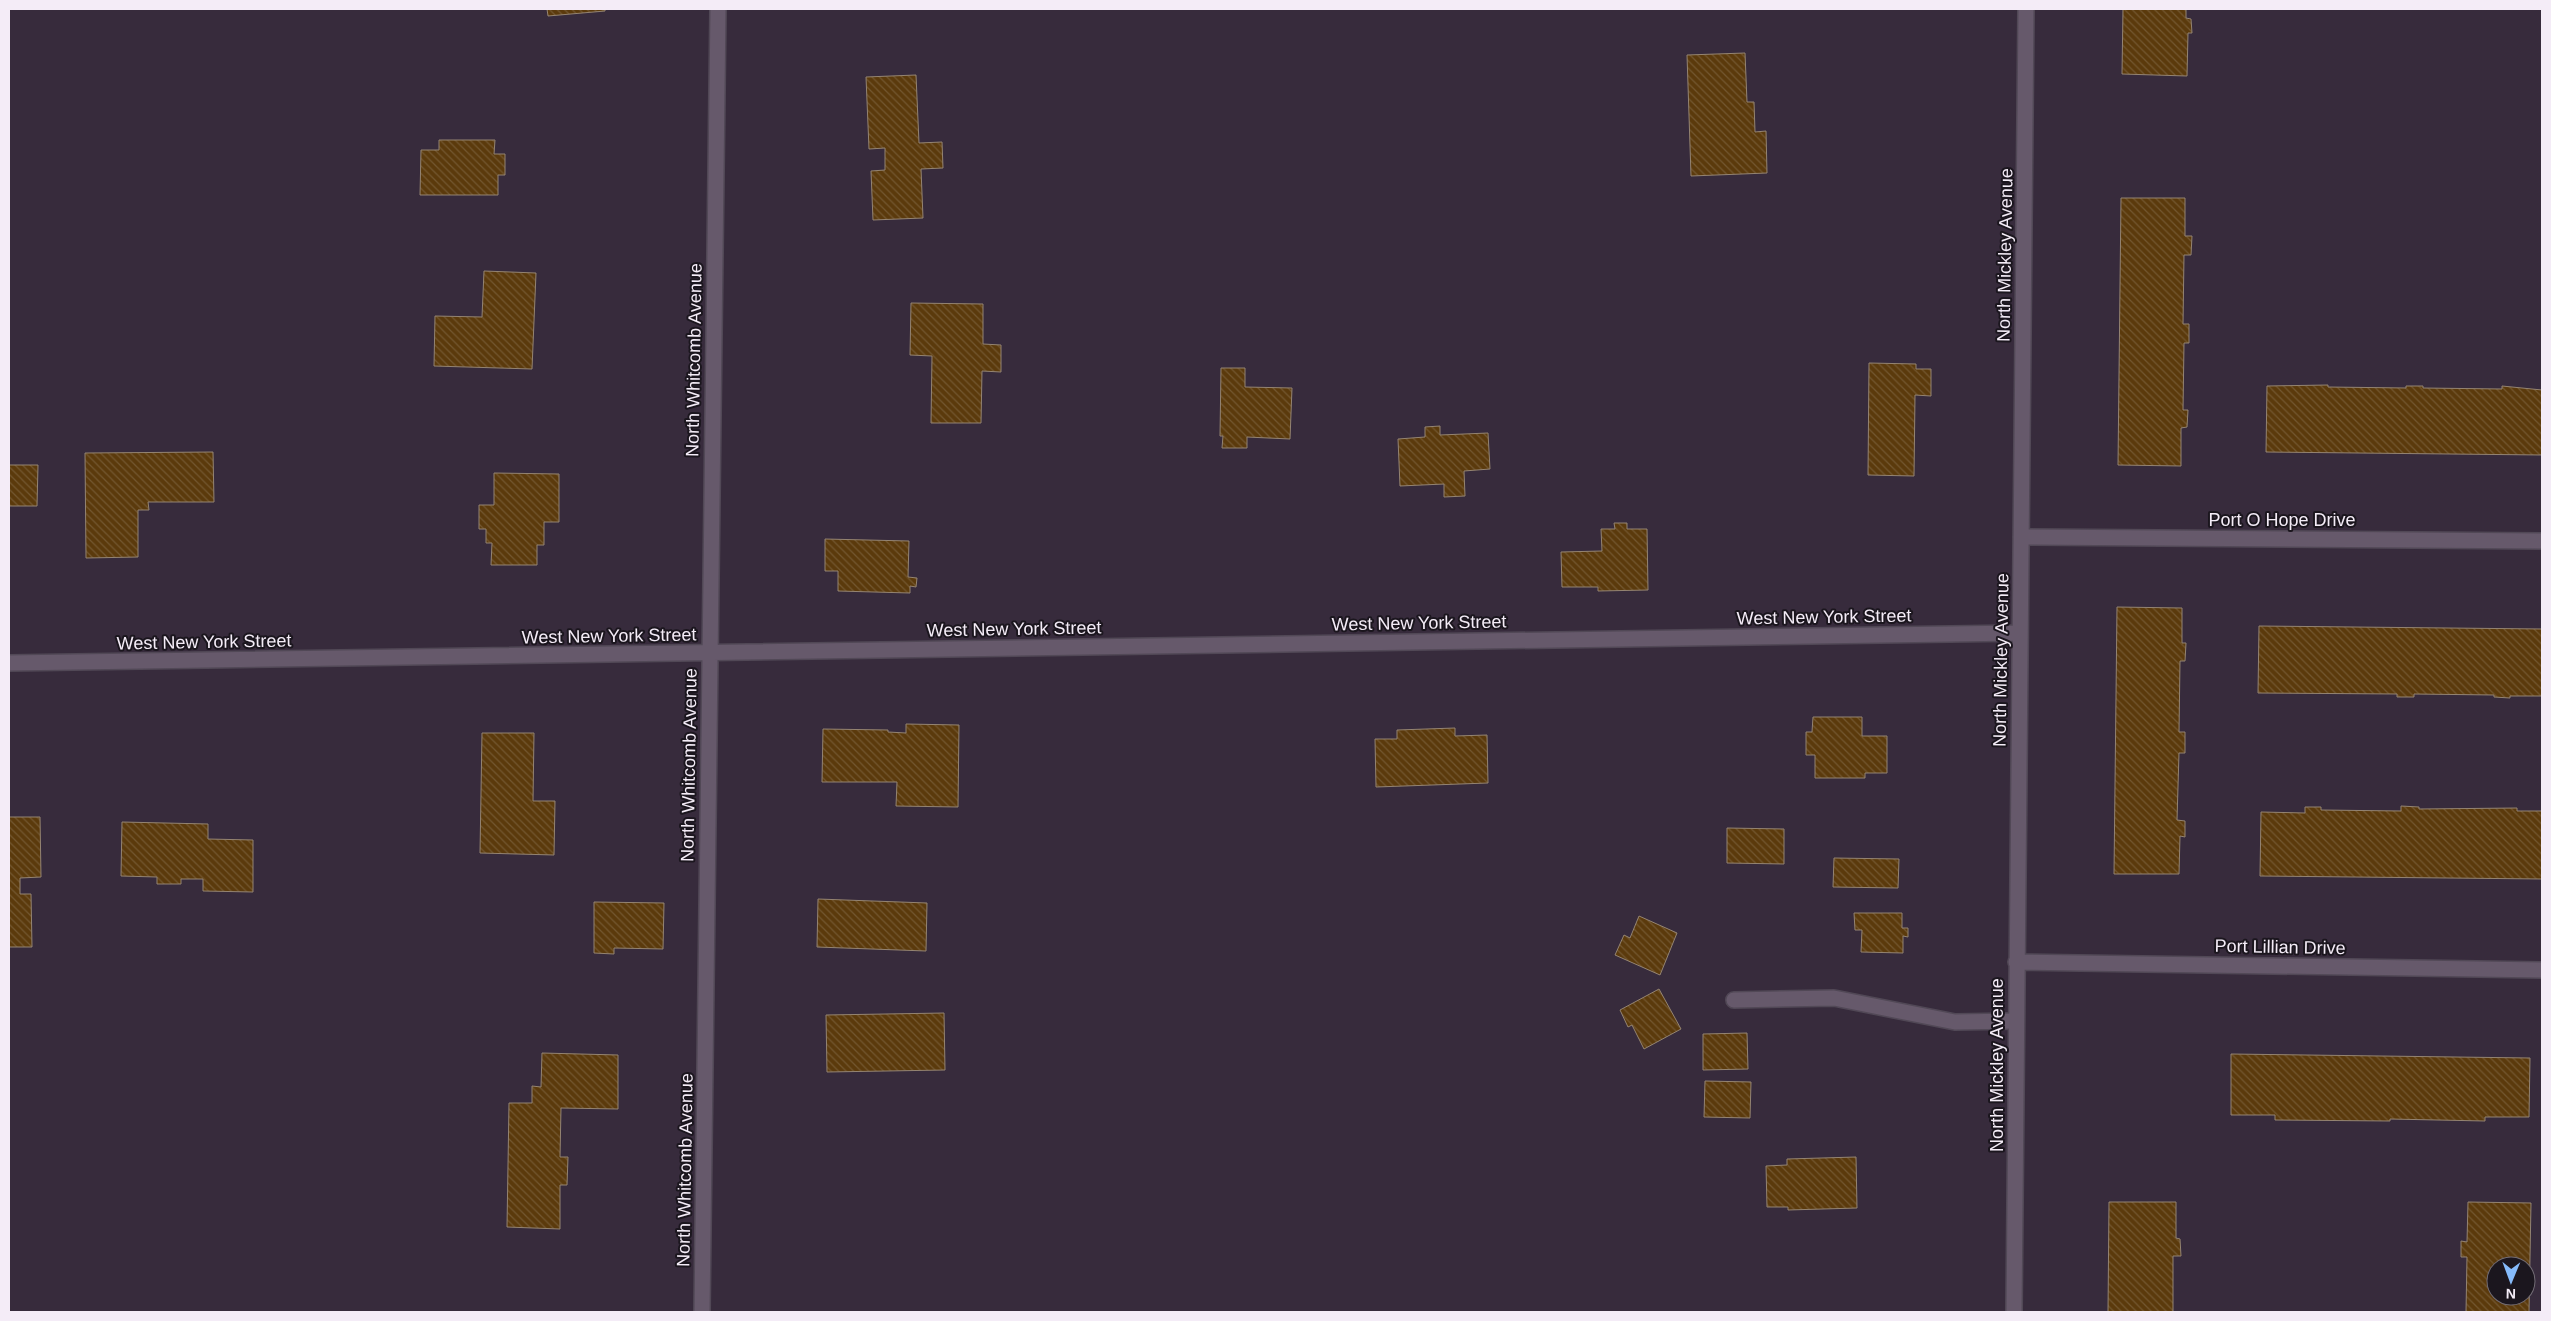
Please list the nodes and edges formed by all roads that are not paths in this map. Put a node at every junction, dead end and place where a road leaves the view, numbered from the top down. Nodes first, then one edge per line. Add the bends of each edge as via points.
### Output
1 (718, 9) edge
2 (2026, 9) edge
3 (2021, 537) junction
4 (2542, 541) edge
5 (2020, 633) junction
6 (708, 653) junction
7 (9, 663) edge
8 (2016, 962) junction
9 (2542, 970) edge
10 (1734, 1000) dead end
11 (2016, 1021) junction
12 (702, 1312) edge
13 (2014, 1312) edge

1 - 6 street, North Whitcomb Avenue
2 - 3 street, North Mickley Avenue
3 - 4 street, Port O Hope Drive
3 - 5 street, North Mickley Avenue
5 - 6 street, West New York Street
5 - 8 street, North Mickley Avenue
6 - 7 street, West New York Street
6 - 12 street, North Whitcomb Avenue
8 - 9 street, Port Lillian Drive
8 - 11 street, North Mickley Avenue
10 - 11 street via 1834,998 1955,1022
11 - 13 street, North Mickley Avenue

